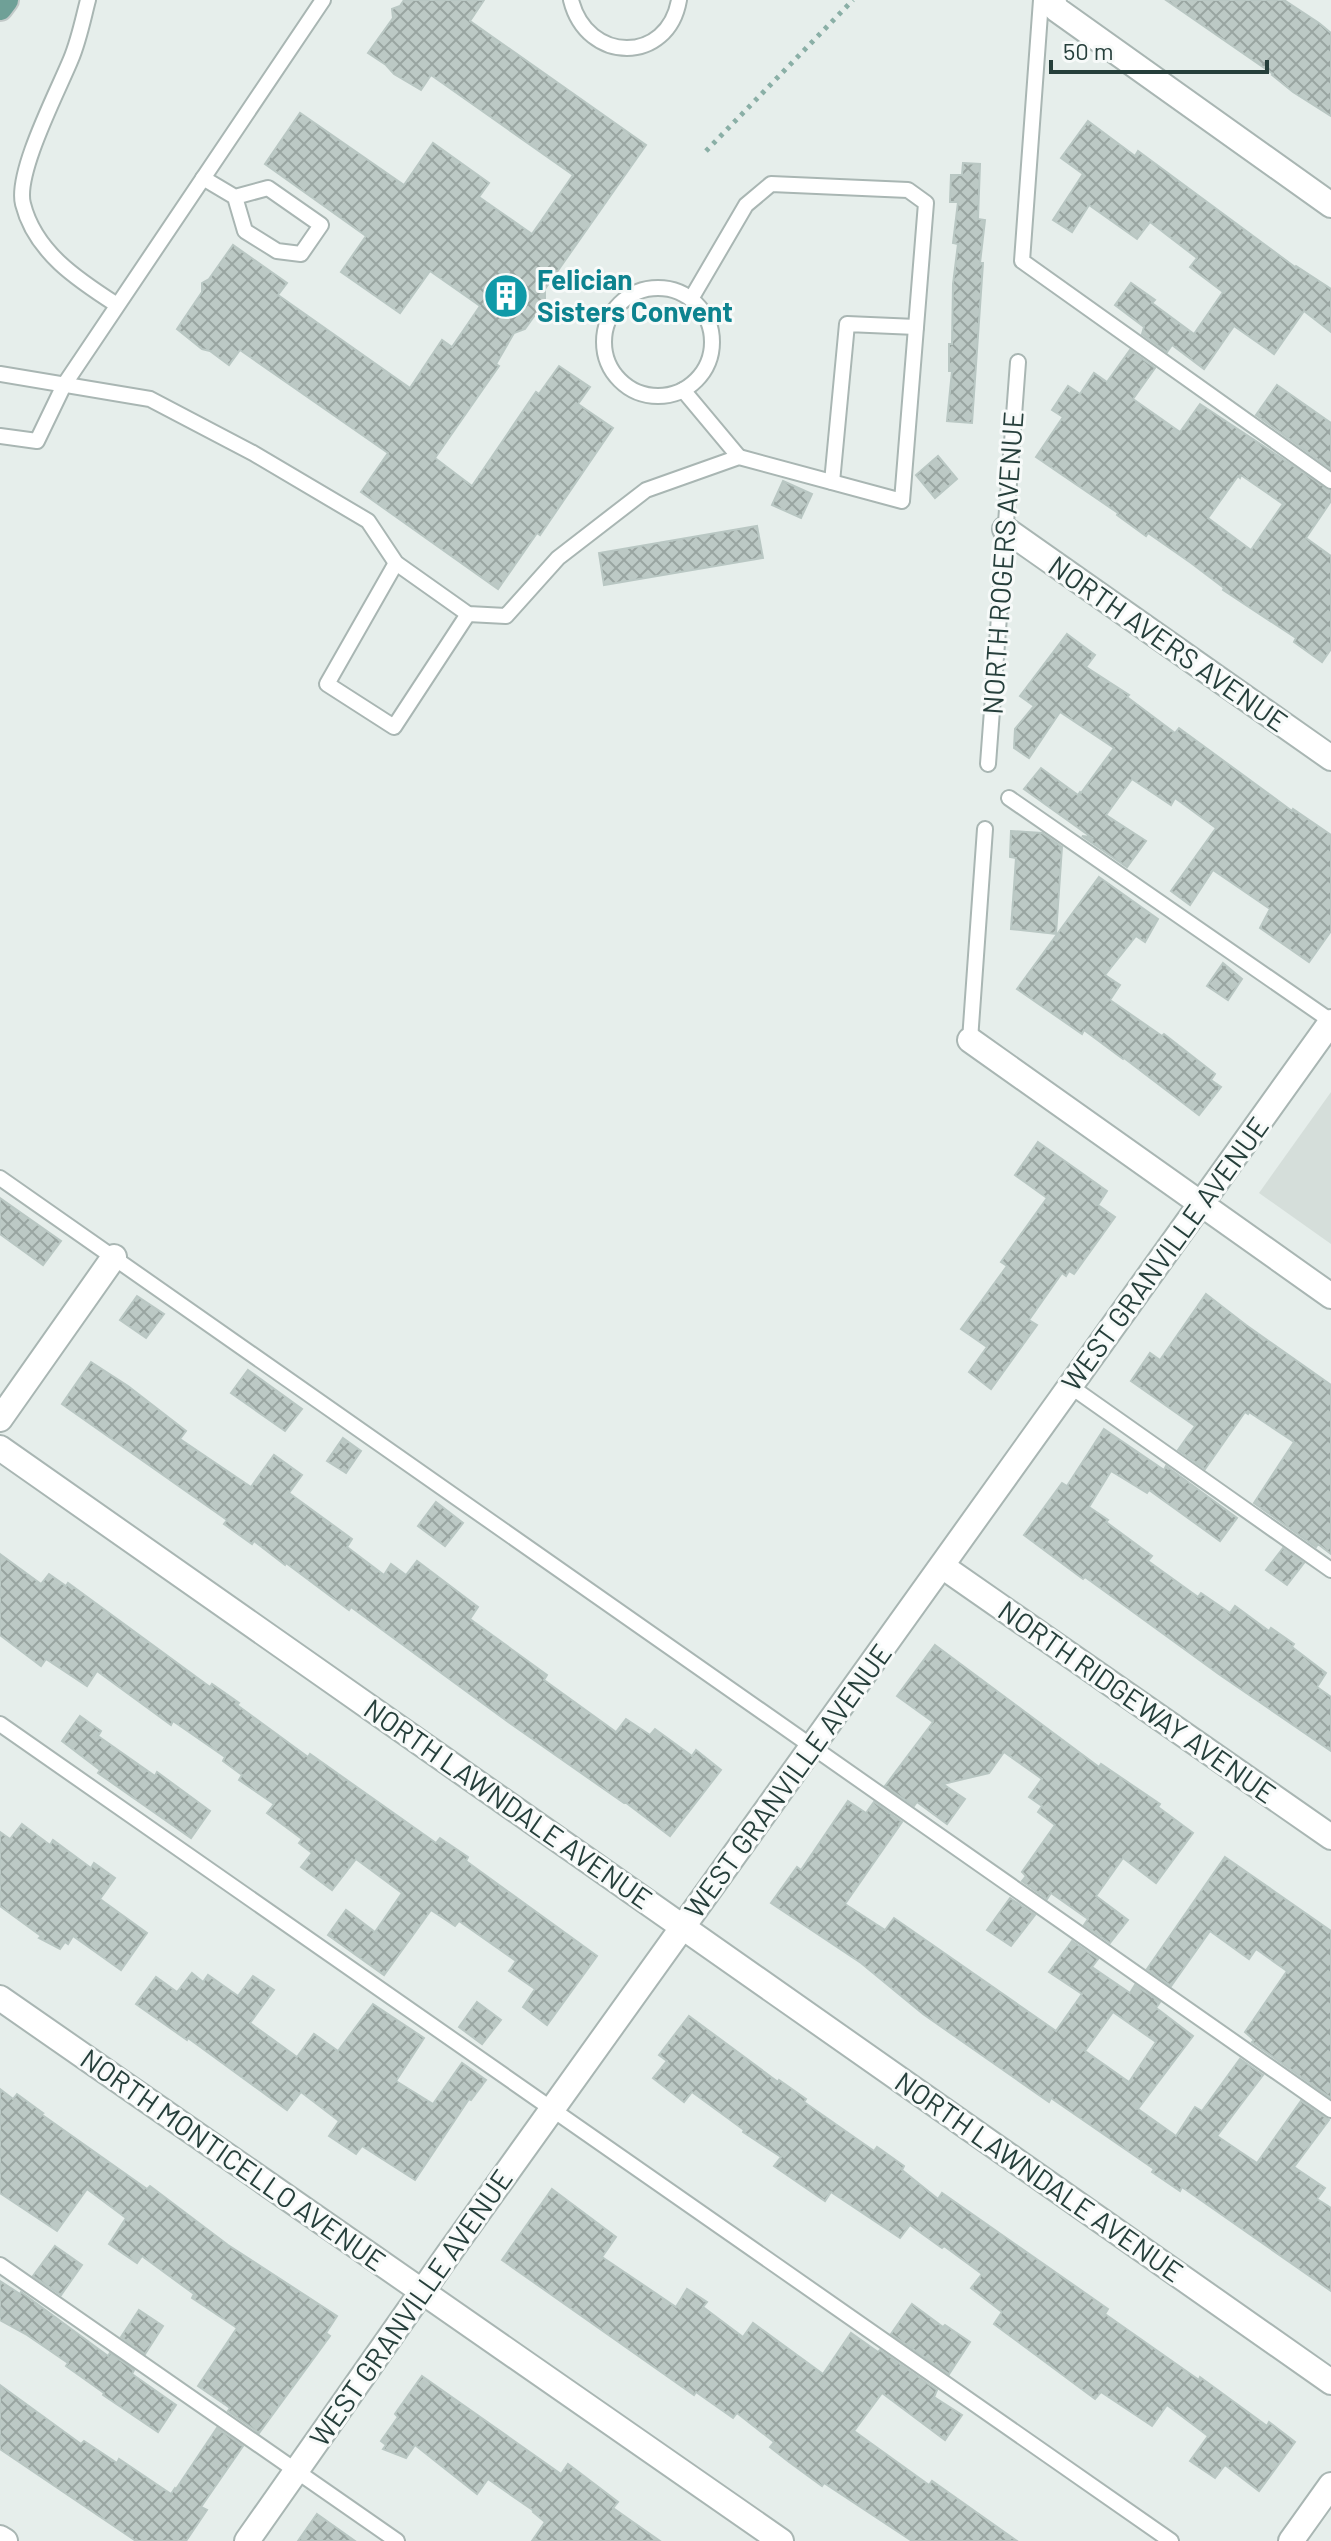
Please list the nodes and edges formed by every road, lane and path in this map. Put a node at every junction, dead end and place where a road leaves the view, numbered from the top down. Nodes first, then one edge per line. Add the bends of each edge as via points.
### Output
1 (6, 0) edge
2 (88, 0) edge
3 (323, 0) edge
4 (571, 0) edge
5 (679, 0) edge
6 (853, 0) edge
7 (1041, 0) edge
8 (1053, 0) edge
9 (0, 8) edge
10 (706, 151) dead end
11 (203, 178) junction
12 (235, 197) junction
13 (1331, 205) edge
14 (691, 299) junction
15 (117, 305) junction
16 (916, 327) junction
17 (1018, 362) dead end
18 (0, 374) edge
19 (64, 385) junction
20 (683, 390) junction
21 (0, 436) edge
22 (739, 457) junction
23 (1331, 481) edge
24 (832, 482) junction
25 (1005, 529) junction
26 (396, 563) junction
27 (468, 614) junction
28 (1331, 758) edge
29 (988, 764) dead end
30 (1009, 798) dead end
31 (985, 829) dead end
32 (1331, 1022) edge
33 (970, 1040) joint
34 (0, 1178) edge
35 (1200, 1204) junction
36 (114, 1257) junction
37 (1331, 1296) edge
38 (1070, 1386) junction
39 (0, 1419) edge
40 (0, 1448) edge
41 (942, 1566) junction
42 (1331, 1570) edge
43 (0, 1724) edge
44 (812, 1747) junction
45 (1331, 1837) edge
46 (683, 1927) junction
47 (0, 1998) edge
48 (552, 2109) junction
49 (1331, 2110) edge
50 (0, 2265) edge
51 (422, 2292) junction
52 (1331, 2382) edge
53 (296, 2471) junction
54 (1331, 2485) edge
55 (0, 2538) edge
56 (5, 2541) edge
57 (247, 2541) edge
58 (397, 2541) edge
59 (781, 2541) edge
60 (1171, 2541) edge
61 (1291, 2541) edge

1 - 9 main road
2 - 15 lane via 73,55 28,161 22,202 42,245 79,280
3 - 11 lane
4 - 5 lane via 574,15 594,39 623,49 653,41 665,31
6 - 10 path
7 - 23 lane via 1022,261
8 - 13 street via 1056,9
11 - 12 lane
11 - 15 lane
12 - 12 lane via 268,188 321,225 301,254 277,251 245,231
14 - 16 lane via 746,205 771,184 908,190 926,203
14 - 20 lane via 709,324 712,339 704,368
14 - 20 lane via 662,288 632,294 620,303 605,330 607,360 625,385 653,396
15 - 19 lane
16 - 24 lane via 847,324
16 - 24 lane via 902,501
17 - 25 lane, NORTH ROGERS AVENUE
18 - 19 lane
19 - 21 lane via 37,441
19 - 26 lane via 150,399 253,453 368,521
20 - 22 lane
22 - 24 lane
22 - 27 lane via 646,490 558,558 506,616
25 - 28 street, NORTH AVERS AVENUE
25 - 29 lane, NORTH ROGERS AVENUE
26 - 27 lane
26 - 27 lane via 327,684 394,727
30 - 32 lane
31 - 33 lane
32 - 35 street, WEST GRANVILLE AVENUE
33 - 35 street
34 - 36 lane
35 - 37 street
35 - 38 street, WEST GRANVILLE AVENUE
36 - 39 street
36 - 44 lane
38 - 41 street, WEST GRANVILLE AVENUE
38 - 42 lane
40 - 46 street, NORTH LAWNDALE AVENUE
41 - 44 street, WEST GRANVILLE AVENUE
41 - 45 street, NORTH RIDGEWAY AVENUE
43 - 48 lane
44 - 46 street, WEST GRANVILLE AVENUE
44 - 49 lane
46 - 48 street, WEST GRANVILLE AVENUE
46 - 52 street, NORTH LAWNDALE AVENUE
47 - 51 street, NORTH MONTICELLO AVENUE
48 - 51 street, WEST GRANVILLE AVENUE
48 - 60 lane
50 - 53 lane
51 - 53 street, WEST GRANVILLE AVENUE
51 - 59 street, NORTH MONTICELLO AVENUE
53 - 57 street, WEST GRANVILLE AVENUE
53 - 58 lane
54 - 61 street
55 - 56 street

